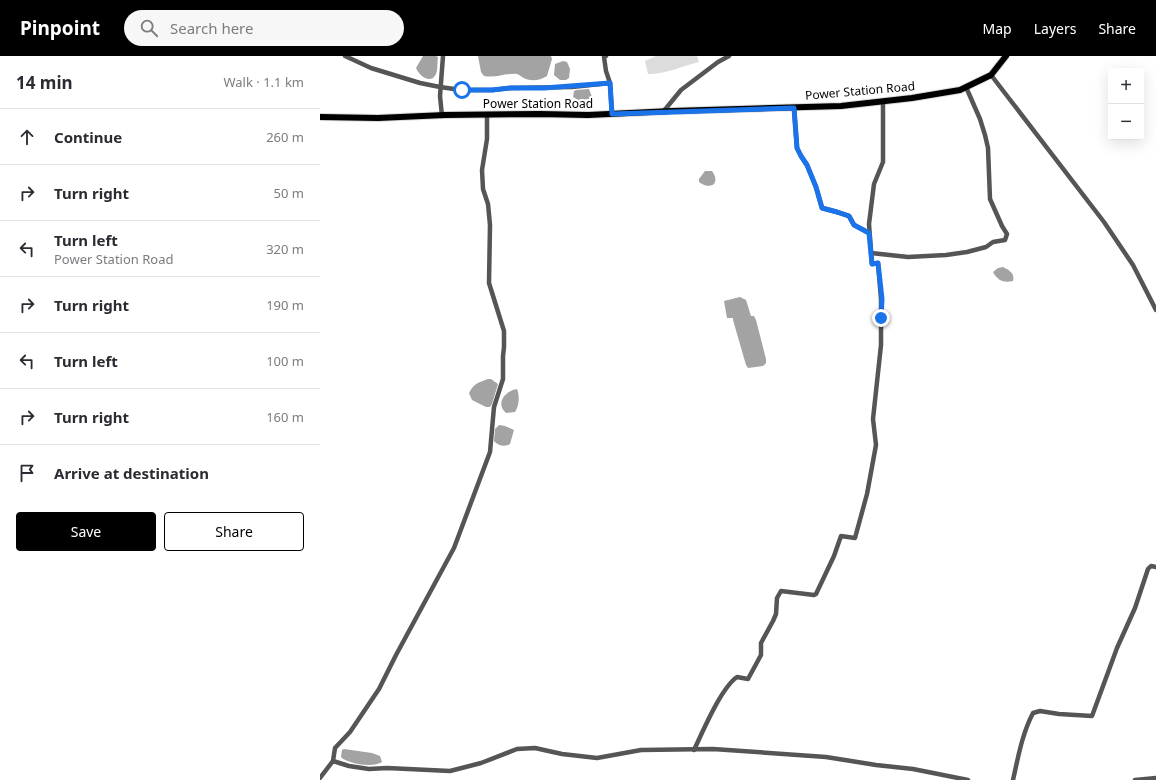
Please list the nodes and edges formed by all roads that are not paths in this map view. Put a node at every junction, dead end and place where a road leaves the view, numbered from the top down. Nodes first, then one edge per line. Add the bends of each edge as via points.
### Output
1 (345, 56) edge
2 (443, 56) edge
3 (606, 56) edge
4 (729, 56) edge
5 (1006, 56) edge
6 (991, 75) junction
7 (610, 83) junction
8 (440, 87) junction
9 (966, 87) junction
10 (883, 101) junction
11 (794, 108) junction
12 (663, 112) junction
13 (612, 114) junction
14 (487, 115) junction
15 (442, 116) junction
16 (320, 117) edge
17 (869, 233) junction
18 (871, 253) junction
19 (1156, 310) edge
20 (1156, 567) edge
21 (694, 750) junction
22 (333, 761) junction
23 (320, 778) edge
24 (1156, 778) edge
25 (968, 780) edge
26 (1013, 780) edge
27 (1134, 780) edge

1 - 8 street via 371,68
2 - 8 street
3 - 7 street via 606,71
4 - 12 street via 681,90
5 - 6 main road, Power Station Road
6 - 9 main road, Power Station Road
6 - 19 street via 1104,222 1133,265
7 - 8 street via 474,91
7 - 13 street
8 - 15 street
9 - 10 main road, Power Station Road
9 - 18 street via 985,135 990,199 1007,234 1005,240 967,252 946,255 908,257
10 - 11 main road, Power Station Road
10 - 17 street via 883,162 874,184
11 - 12 main road, Power Station Road
11 - 17 street via 797,148 807,165 822,208 849,216 854,225
12 - 13 main road, Power Station Road
13 - 14 main road, Power Station Road
14 - 15 main road, Power Station Road
14 - 22 street via 482,182 489,210 489,282 504,330 503,379 494,407 490,452 454,548 379,689 350,732 335,748
15 - 16 main road, Power Station Road
17 - 18 street
18 - 21 street via 872,264 878,263 882,299 873,418 876,445 867,494 855,538 841,536 816,594 781,591 777,598 776,614 761,643 761,655 748,679 737,677 731,681
20 - 26 street via 1151,566 1148,569 1092,716 1040,711 1033,713
21 - 22 street via 641,750 597,758 535,748 517,749 481,763 450,771 369,769
21 - 25 street via 713,749 826,757 913,769
22 - 23 street
24 - 27 street

